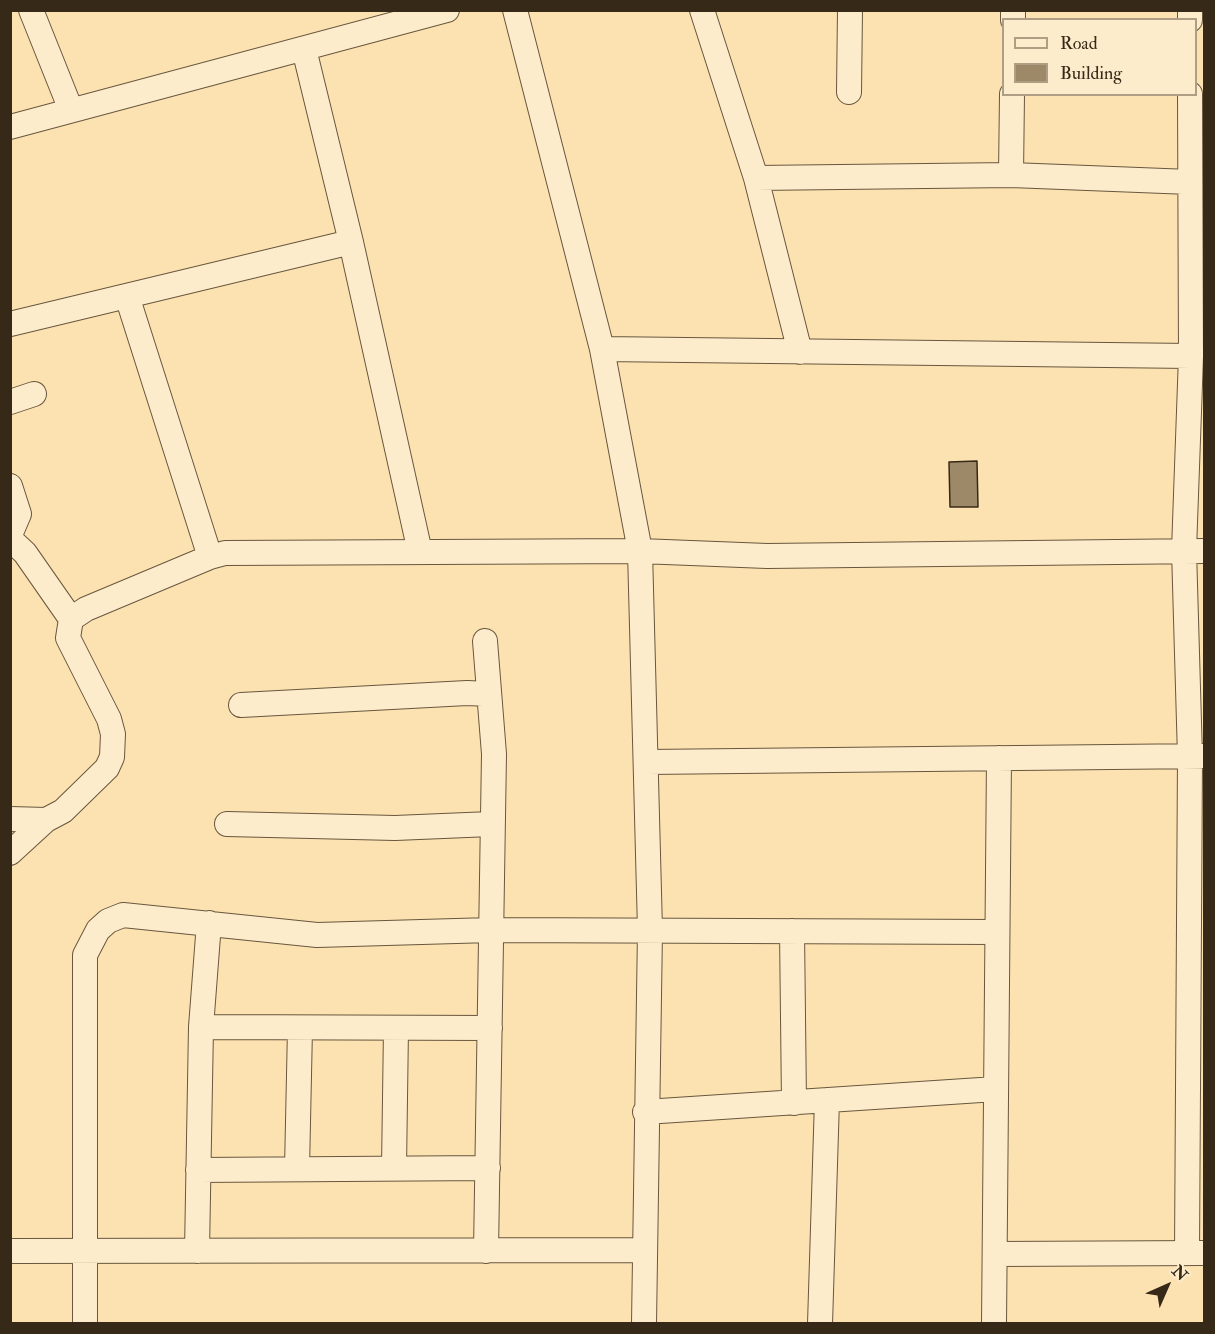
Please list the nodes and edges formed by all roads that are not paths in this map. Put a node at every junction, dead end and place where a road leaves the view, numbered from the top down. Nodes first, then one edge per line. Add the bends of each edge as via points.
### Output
1 (31, 10) edge
2 (447, 10) edge
3 (515, 10) edge
4 (702, 10) edge
5 (850, 10) edge
6 (304, 49) junction
7 (849, 92) dead end
8 (1012, 96) edge
9 (1190, 96) edge
10 (71, 110) junction
11 (10, 127) edge
12 (1011, 175) junction
13 (756, 178) junction
14 (1190, 182) junction
15 (351, 242) junction
16 (128, 296) junction
17 (10, 324) edge
18 (602, 349) junction
19 (800, 352) junction
20 (1191, 356) junction
21 (34, 394) dead end
22 (10, 402) edge
23 (10, 486) edge
24 (10, 537) edge
25 (640, 551) junction
26 (1194, 551) edge
27 (420, 552) junction
28 (210, 557) junction
29 (71, 619) junction
30 (485, 641) dead end
31 (489, 694) junction
32 (241, 705) dead end
33 (1197, 757) edge
34 (999, 758) junction
35 (647, 762) junction
36 (10, 819) edge
37 (46, 820) junction
38 (227, 824) dead end
39 (491, 824) junction
40 (10, 853) edge
41 (209, 923) junction
42 (491, 930) junction
43 (650, 930) junction
44 (792, 931) junction
45 (997, 932) junction
46 (1197, 952) edge
47 (201, 1027) junction
48 (300, 1028) junction
49 (396, 1028) junction
50 (490, 1028) junction
51 (996, 1089) junction
52 (827, 1100) junction
53 (794, 1103) junction
54 (645, 1112) junction
55 (394, 1168) junction
56 (488, 1168) junction
57 (297, 1169) junction
58 (198, 1170) junction
59 (645, 1250) junction
60 (10, 1251) edge
61 (86, 1251) junction
62 (197, 1251) junction
63 (486, 1251) junction
64 (1196, 1253) edge
65 (995, 1254) junction
66 (85, 1323) edge
67 (644, 1323) edge
68 (820, 1323) edge
69 (994, 1323) edge

1 - 10 street
2 - 6 street
3 - 18 street
4 - 13 street
5 - 7 street
6 - 10 street
6 - 15 street
8 - 12 street
9 - 14 street
10 - 11 street
12 - 13 street
12 - 14 street
13 - 19 street
14 - 20 street
15 - 16 street
15 - 27 street
16 - 17 street
16 - 28 street
18 - 19 street
18 - 25 street
19 - 20 street
20 - 26 street
21 - 22 street
23 - 24 street via 19,514
24 - 29 street
25 - 26 street via 767,556
25 - 27 street
25 - 35 street
26 - 33 street
27 - 28 street via 225,553
28 - 29 street via 86,609
29 - 37 street via 68,638 109,719 114,746 107,768 63,812
30 - 31 street
31 - 32 street
31 - 39 street via 494,754
33 - 34 street
33 - 46 street
34 - 35 street
34 - 45 street
35 - 43 street
36 - 37 street
37 - 40 street
38 - 39 street via 395,828
39 - 42 street
41 - 42 street via 317,935
41 - 47 street
41 - 61 street via 123,915 98,930 85,955
42 - 43 street
42 - 50 street
43 - 44 street
43 - 54 street
44 - 45 street
44 - 53 street
45 - 51 street
46 - 64 street
47 - 48 street
47 - 58 street
48 - 49 street
48 - 57 street
49 - 50 street
49 - 55 street
50 - 56 street
51 - 52 street
51 - 65 street
52 - 53 street
52 - 68 street
53 - 54 street
54 - 59 street
55 - 56 street
55 - 57 street
56 - 63 street
57 - 58 street
58 - 62 street
59 - 63 street
59 - 67 street
60 - 61 street
61 - 62 street
61 - 66 street
62 - 63 street
64 - 65 street
65 - 69 street

